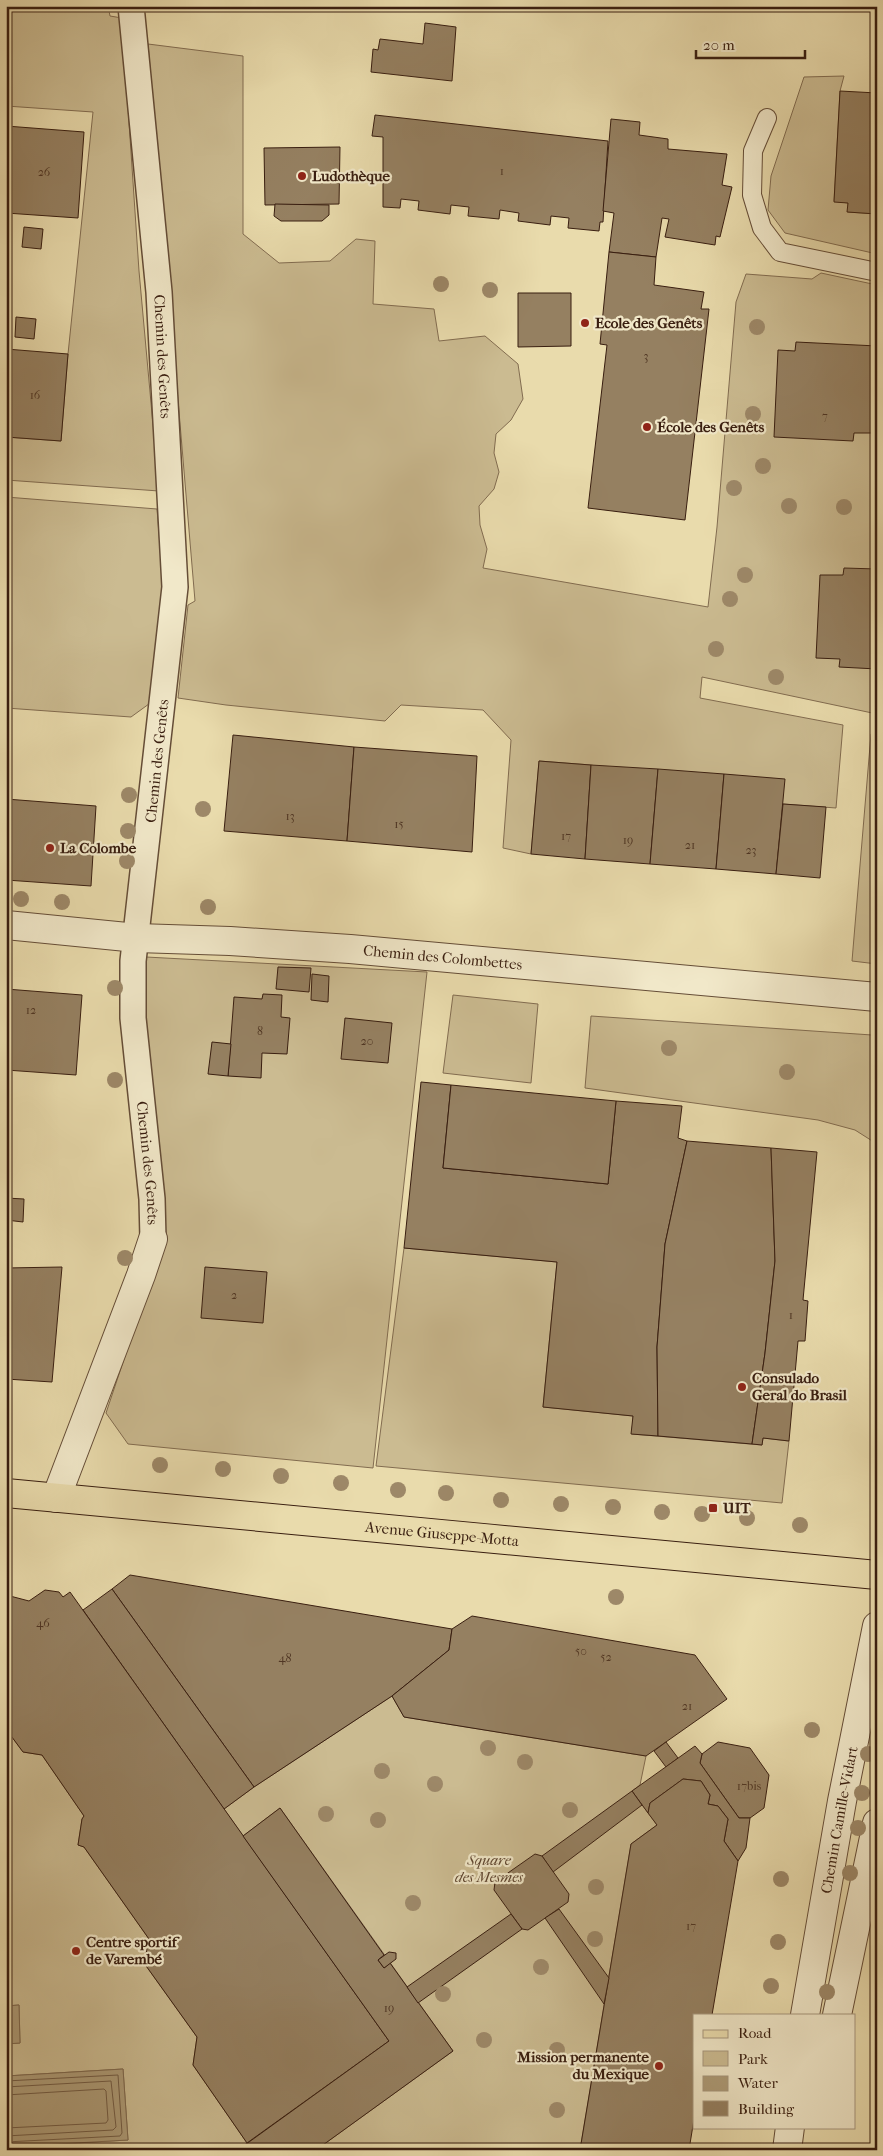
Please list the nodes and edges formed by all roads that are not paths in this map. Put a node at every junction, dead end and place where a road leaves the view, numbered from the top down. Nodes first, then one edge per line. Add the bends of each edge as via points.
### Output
1 (131, 6) edge
2 (767, 118) dead end
3 (877, 272) edge
4 (6, 925) edge
5 (137, 938) junction
6 (877, 997) edge
7 (152, 1240) joint
8 (6, 1493) edge
9 (56, 1498) junction
10 (877, 1575) edge
11 (877, 1626) edge
12 (877, 1823) edge
13 (805, 2014) edge
14 (837, 2014) edge

1 - 5 street, Chemin des Genêts via 159,292 176,587
2 - 3 lane via 753,151 752,195 762,228 780,252
4 - 5 street, Chemin des Colombettes
5 - 6 street, Chemin des Colombettes via 340,948
5 - 7 street, Chemin des Genêts via 133,1018 152,1199
7 - 9 street, Chemin des Genêts
8 - 9 main road, Avenue Giuseppe-Motta
9 - 10 main road, Avenue Giuseppe-Motta
11 - 13 street, Chemin Camille-Vidart via 842,1801
12 - 14 street

